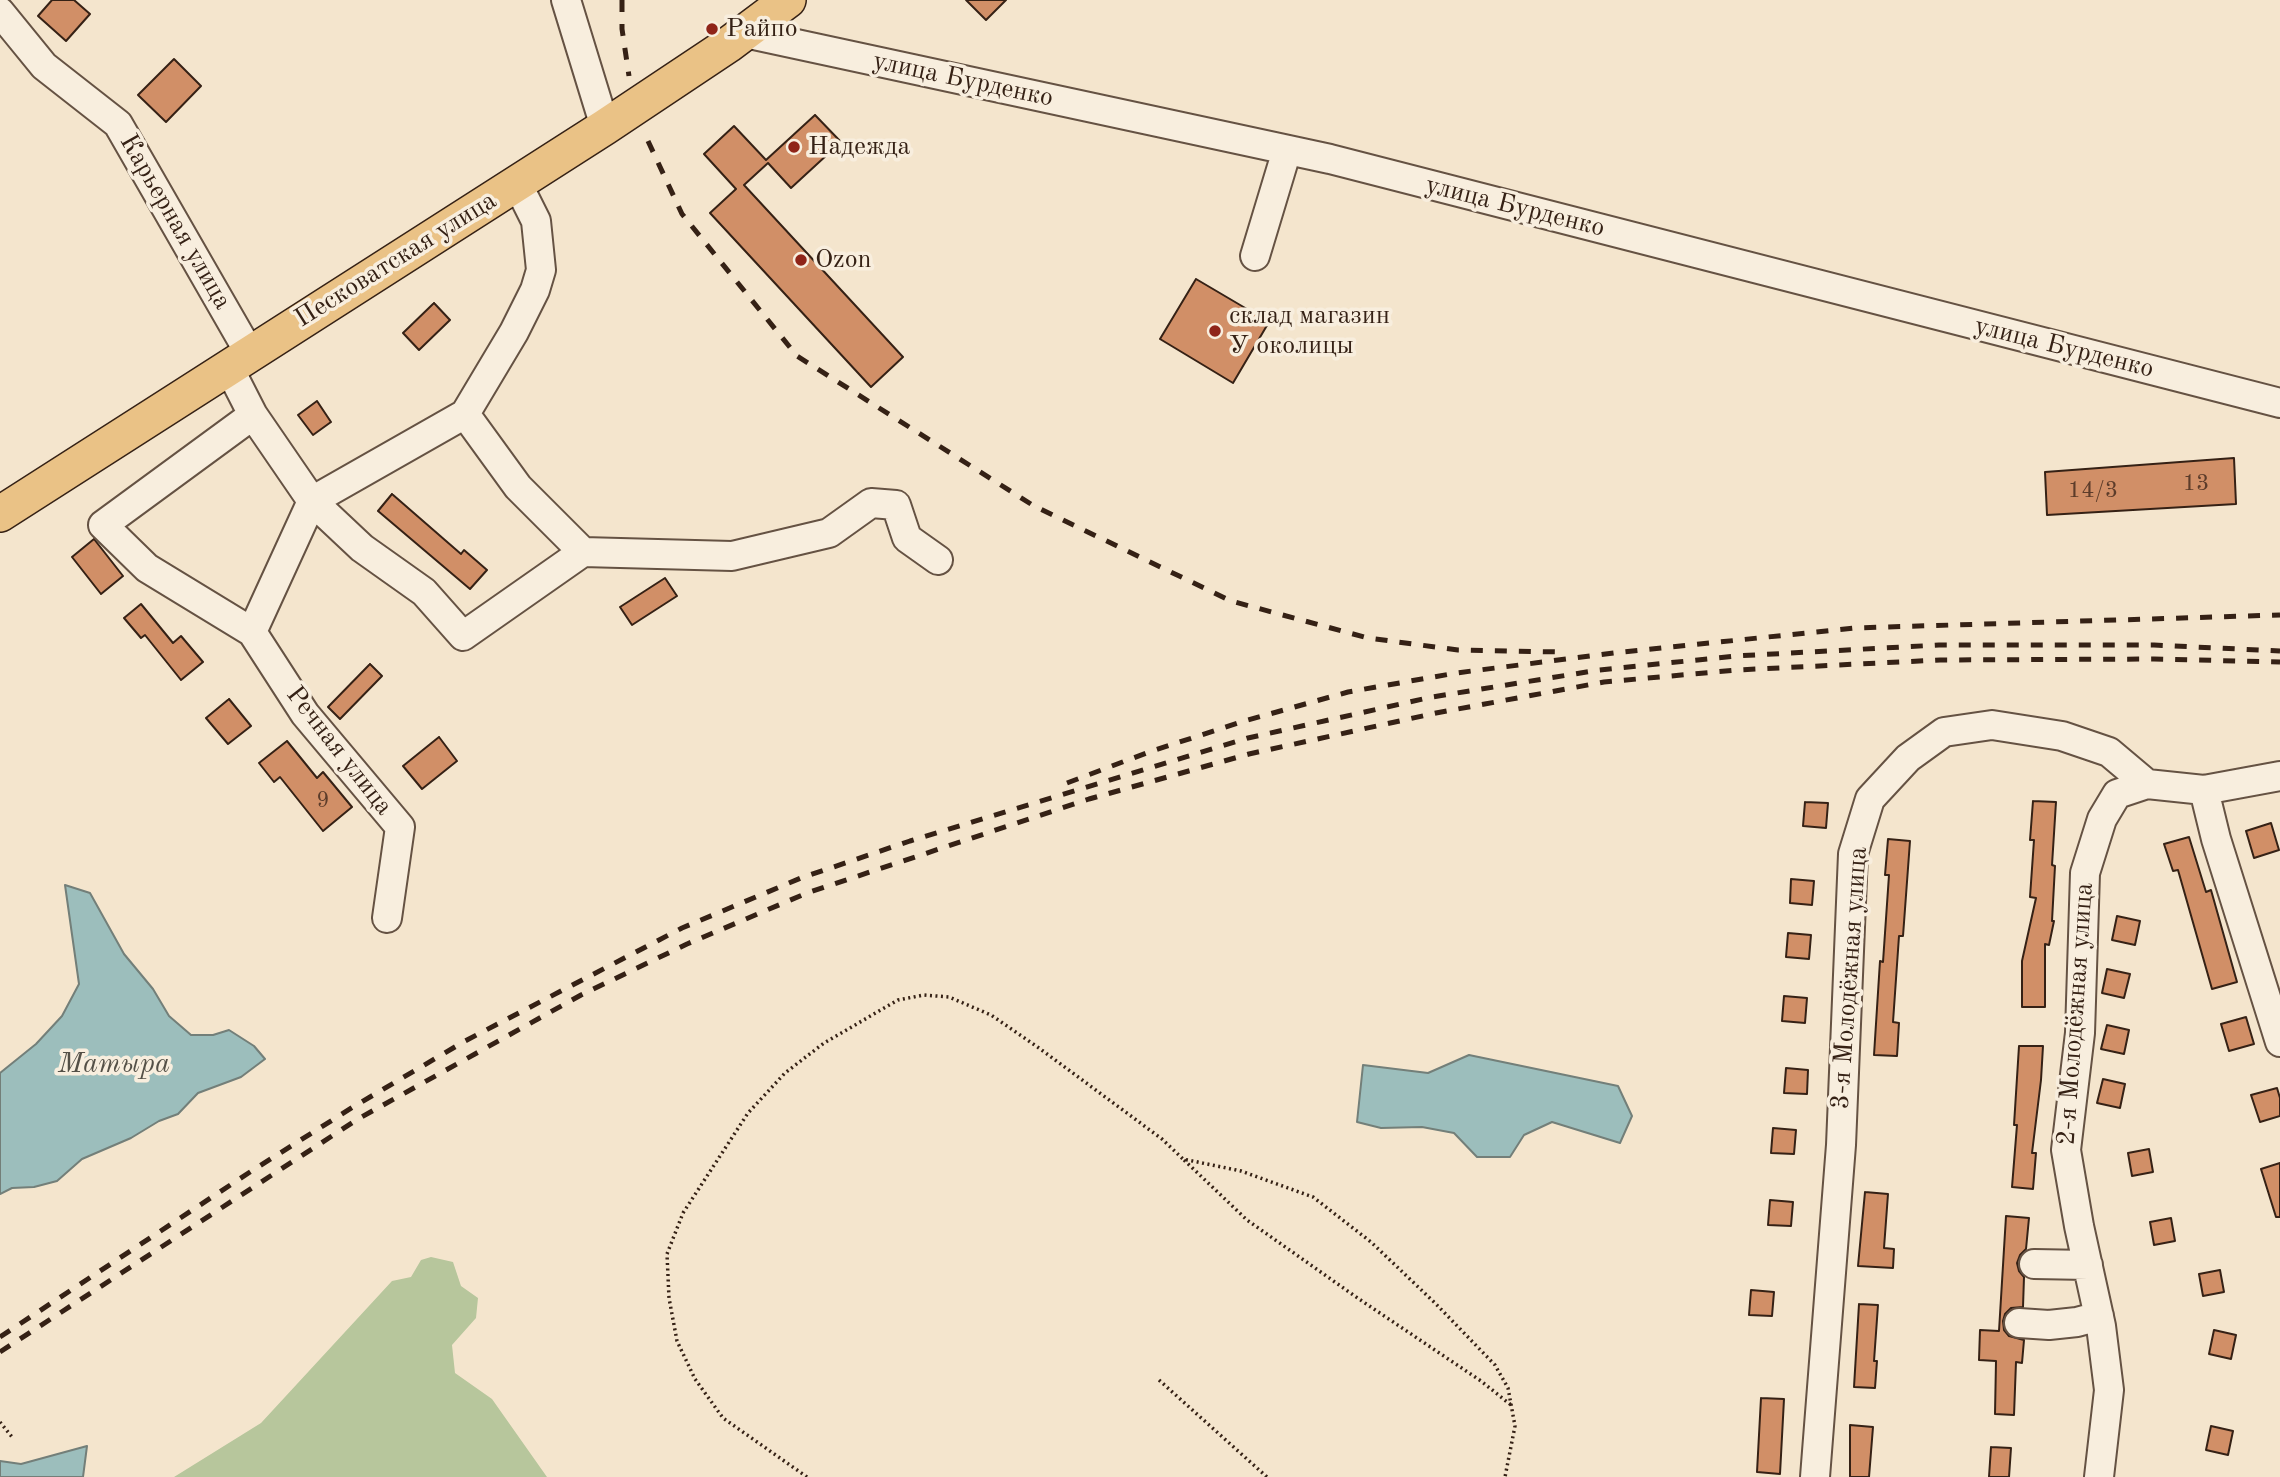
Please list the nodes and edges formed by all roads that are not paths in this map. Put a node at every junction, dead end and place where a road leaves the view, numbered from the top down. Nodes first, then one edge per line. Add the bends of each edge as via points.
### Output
1 (566, 0) edge
2 (788, 0) edge
3 (0, 12) edge
4 (745, 33) junction
5 (605, 128) junction
6 (1287, 150) junction
7 (517, 183) junction
8 (1255, 256) dead end
9 (239, 359) junction
10 (2280, 404) edge
11 (465, 414) junction
12 (253, 415) junction
13 (312, 501) junction
14 (0, 514) edge
15 (583, 552) junction
16 (938, 560) dead end
17 (252, 632) junction
18 (2280, 776) edge
19 (2147, 784) junction
20 (2204, 790) junction
21 (387, 918) dead end
22 (2280, 1042) edge
23 (2034, 1264) dead end
24 (2088, 1265) junction
25 (2098, 1316) junction
26 (2019, 1323) dead end
27 (1815, 1477) edge
28 (2099, 1477) edge

1 - 5 street
2 - 4 main road, Песковатская улица
3 - 9 street, Карьерная улица via 44,66 118,124
4 - 5 main road, Песковатская улица
4 - 6 street, улица Бурденко
5 - 7 main road, Песковатская улица
6 - 8 street
6 - 10 street, улица Бурденко
7 - 9 main road, Песковатская улица
7 - 11 street via 536,221 541,270 514,332
9 - 12 street
9 - 14 main road, Песковатская улица
11 - 13 street
11 - 15 street via 518,487
12 - 13 street
12 - 17 street, Речная улица via 103,525 147,568
13 - 15 street via 362,548 424,592 463,635
13 - 17 street
15 - 16 street via 732,556 829,533 871,503 896,505 907,538
17 - 21 street, Речная улица via 305,714 400,827
18 - 20 street
19 - 20 street
19 - 24 street, 2-я Молодёжная улица via 2117,794 2102,819 2085,873 2080,1033 2066,1150
19 - 27 street, 3-я Молодёжная улица via 2109,752 2062,736 1992,726 1944,732 1908,758 1870,799 1853,854 1841,1145
20 - 22 street
23 - 24 street
24 - 25 street, 2-я Молодёжная улица
25 - 26 street via 2063,1324
25 - 28 street, 2-я Молодёжная улица via 2109,1390

